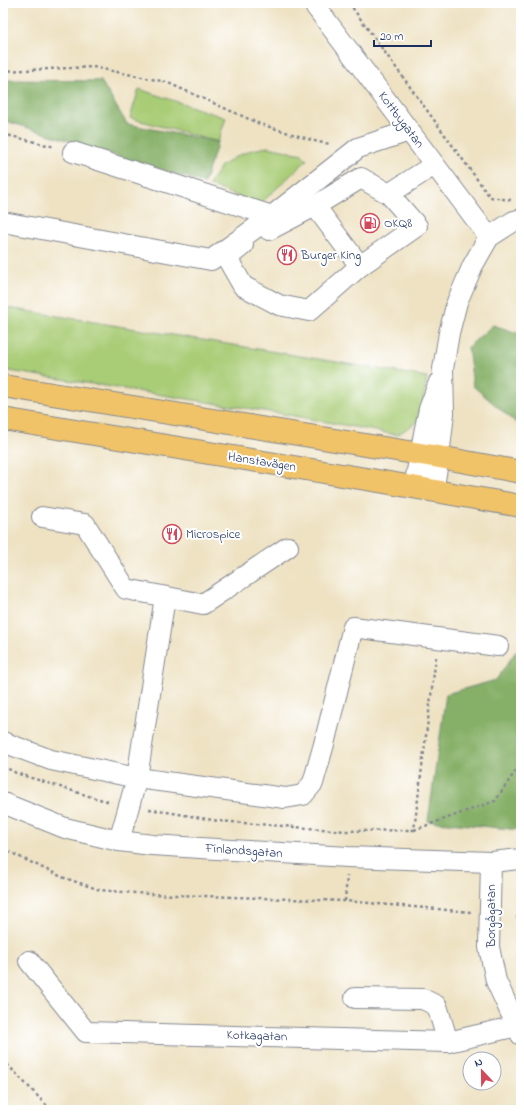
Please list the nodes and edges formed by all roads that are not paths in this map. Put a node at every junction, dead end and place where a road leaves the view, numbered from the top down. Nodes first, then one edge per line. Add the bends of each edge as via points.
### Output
1 (313, 3) edge
2 (409, 131) junction
3 (73, 152) road end
4 (434, 165) junction
5 (389, 194) junction
6 (315, 206) junction
7 (517, 210) edge
8 (272, 216) junction
9 (3, 222) edge
10 (489, 237) junction
11 (360, 266) junction
12 (3, 386) edge
13 (3, 420) edge
14 (430, 456) junction
15 (521, 472) edge
16 (424, 489) junction
17 (521, 506) edge
18 (42, 517) dead end
19 (288, 547) dead end
20 (164, 596) junction
21 (498, 646) dead end
22 (3, 743) edge
23 (137, 778) junction
24 (3, 803) edge
25 (119, 841) junction
26 (521, 859) edge
27 (491, 862) junction
28 (521, 869) edge
29 (29, 961) dead end
30 (355, 998) dead end
31 (519, 1031) edge
32 (448, 1042) junction

1 - 2 street, Kottbygatan
2 - 4 street, Kottbygatan
2 - 8 street via 358,148
3 - 8 street
4 - 5 street
4 - 10 street, Kottbygatan
5 - 6 street via 361,178
5 - 11 street via 417,226
6 - 11 street
6 - 11 street via 250,240 227,258 243,286 279,305 309,311
7 - 10 street via 514,221
8 - 9 street via 211,260
10 - 14 street via 473,265 449,333 444,369 444,413
12 - 14 main road
13 - 16 main road, Hanstavägen
14 - 15 main road
14 - 16 street
16 - 17 main road, Hanstavägen
18 - 20 street via 85,524 126,589
19 - 20 street via 203,604
20 - 23 street
21 - 23 street via 353,627 313,783 303,795 285,798
22 - 23 street via 51,760
23 - 25 street
24 - 25 street, Finlandsgatan via 65,828
25 - 27 street, Finlandsgatan via 348,857
26 - 27 street, Finlandsgatan
27 - 28 street, Finlandsgatan
27 - 31 street, Borgågatan via 489,947 496,981
29 - 32 street, Kotkagatan via 86,1032
30 - 32 street via 423,999 437,1006
31 - 32 street, Kotkagatan

